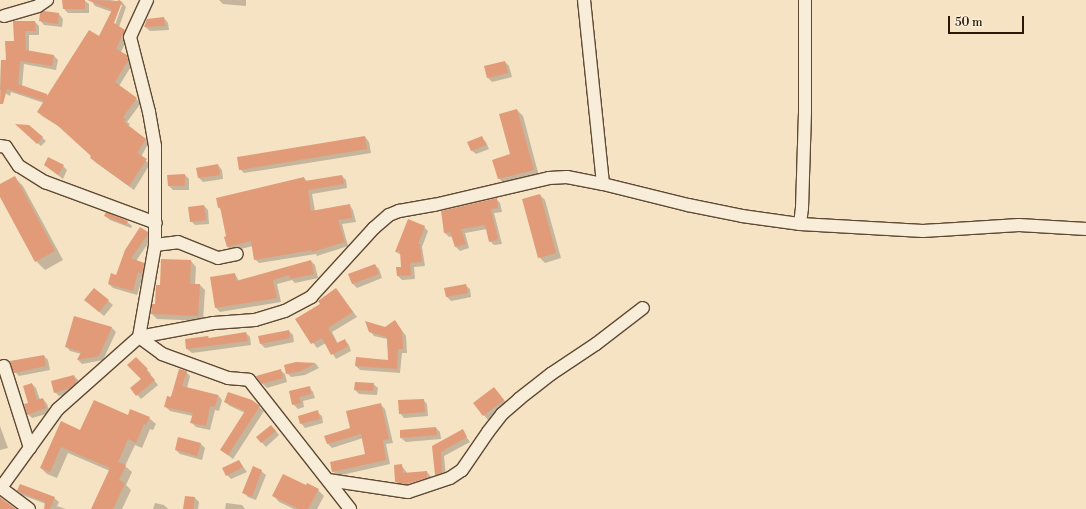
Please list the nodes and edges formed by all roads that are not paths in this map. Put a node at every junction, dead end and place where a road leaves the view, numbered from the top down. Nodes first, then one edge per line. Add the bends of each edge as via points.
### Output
1 (47, 0) edge
2 (145, 0) edge
3 (584, 0) edge
4 (805, 0) edge
5 (1, 18) edge
6 (0, 146) edge
7 (603, 184) junction
8 (156, 223) junction
9 (800, 224) junction
10 (1086, 229) edge
11 (155, 245) junction
12 (237, 254) dead end
13 (643, 308) dead end
14 (139, 337) junction
15 (4, 366) dead end
16 (30, 448) junction
17 (328, 480) junction
18 (0, 488) edge
19 (29, 509) edge
20 (350, 509) edge

1 - 5 street via 38,6
2 - 8 street via 130,37 155,146
3 - 7 street
4 - 9 street via 805,111
6 - 8 street via 6,147 19,166 44,182
7 - 9 street via 742,216
7 - 14 street via 567,177 549,178 399,211 389,215 374,228 316,291 298,305 255,320 214,323
8 - 11 street
9 - 10 street via 923,231 1019,225
11 - 12 street via 178,242 218,258
11 - 14 street
13 - 17 street via 519,399 502,414 462,470 450,478 408,492
14 - 16 street via 58,409
14 - 17 street via 162,354 228,378 249,380
15 - 16 street
16 - 18 street
17 - 20 street
18 - 19 street

